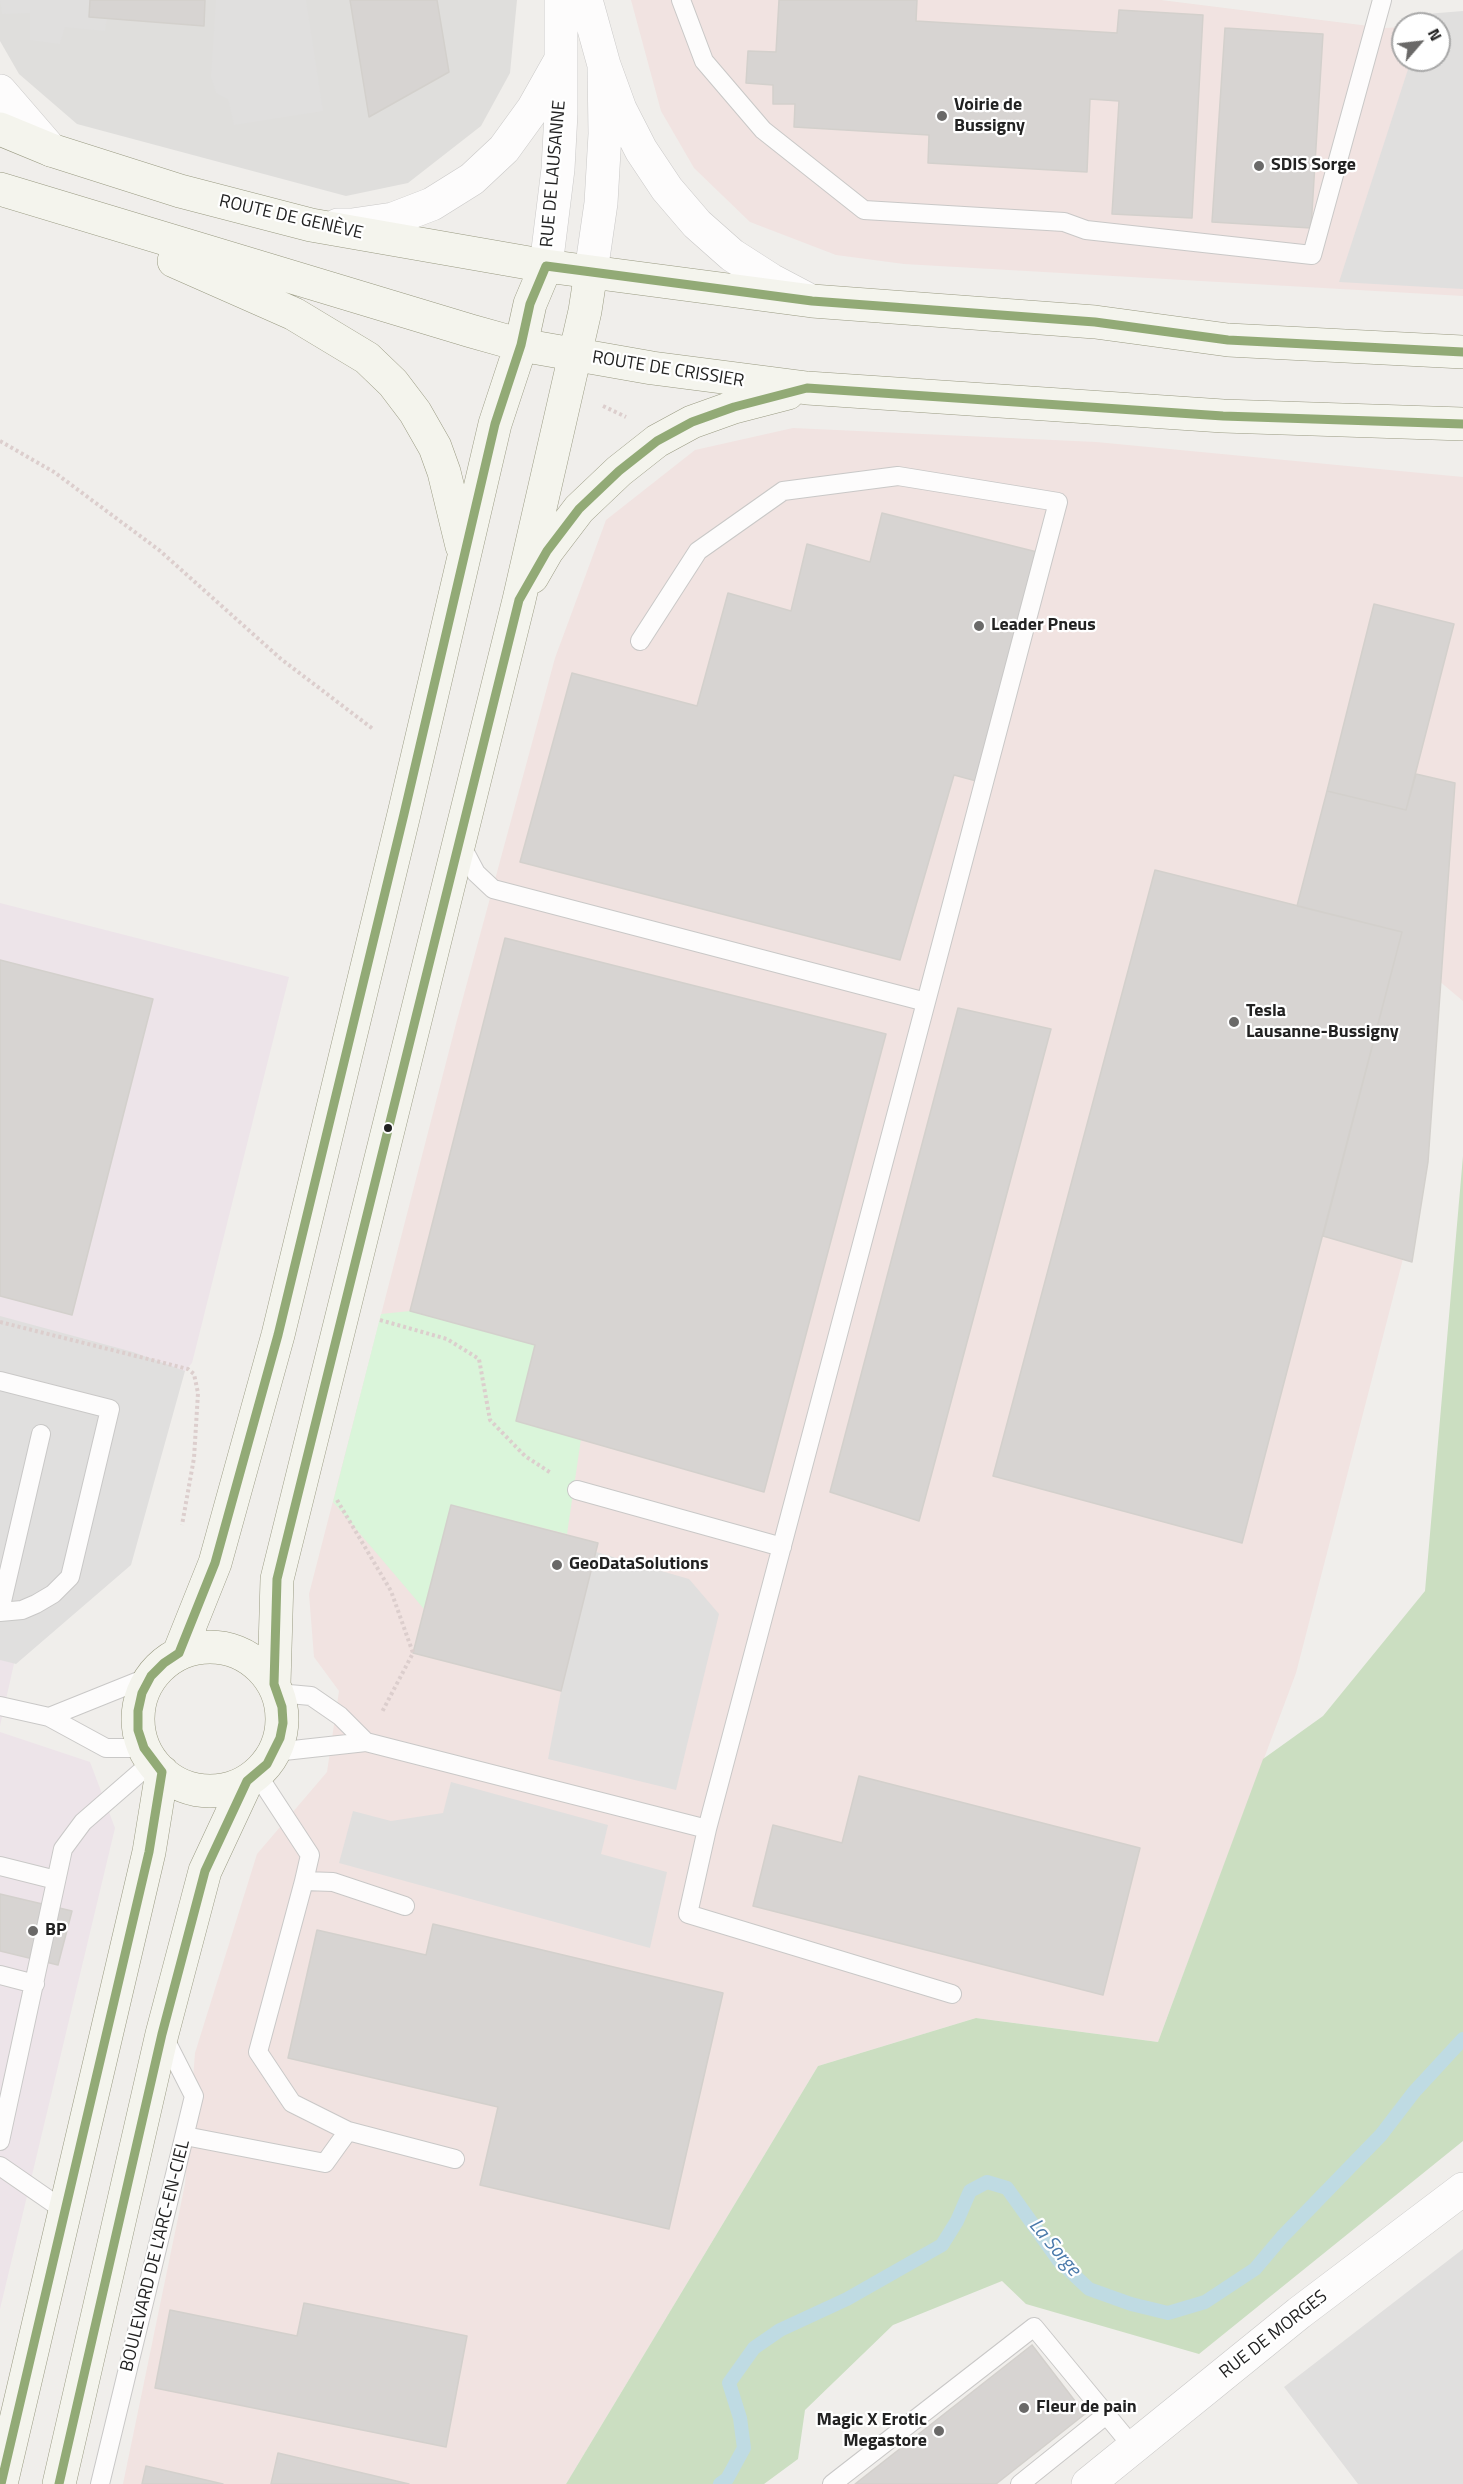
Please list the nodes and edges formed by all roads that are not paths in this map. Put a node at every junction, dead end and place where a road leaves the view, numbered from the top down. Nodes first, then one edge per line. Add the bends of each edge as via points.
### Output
1 (561, 0) edge
2 (586, 0) edge
3 (681, 0) edge
4 (1382, 0) edge
5 (560, 61) junction
6 (604, 65) junction
7 (0, 91) edge
8 (0, 129) edge
9 (51, 150) junction
10 (0, 189) edge
11 (39, 202) junction
12 (310, 225) junction
13 (546, 266) junction
14 (591, 272) junction
15 (812, 301) junction
16 (521, 345) junction
17 (1463, 352) edge
18 (575, 355) junction
19 (807, 388) junction
20 (1463, 424) edge
21 (464, 553) junction
22 (519, 600) junction
23 (640, 641) dead end
24 (459, 842) junction
25 (926, 1002) junction
26 (1, 1386) edge
27 (41, 1434) dead end
28 (577, 1490) road end
29 (782, 1547) junction
30 (0, 1611) edge
31 (179, 1653) junction
32 (151, 1676) junction
33 (276, 1688) junction
34 (0, 1706) edge
35 (49, 1717) junction
36 (366, 1742) junction
37 (153, 1761) junction
38 (260, 1769) junction
39 (707, 1829) junction
40 (0, 1866) edge
41 (56, 1880) junction
42 (304, 1881) junction
43 (405, 1906) dead end
44 (0, 1975) edge
45 (35, 1984) junction
46 (951, 1994) dead end
47 (162, 2034) junction
48 (348, 2131) junction
49 (185, 2136) junction
50 (0, 2141) edge
51 (455, 2159) dead end
52 (0, 2166) edge
53 (1463, 2188) edge
54 (65, 2211) junction
55 (1107, 2415) junction
56 (1133, 2447) junction
57 (1, 2484) edge
58 (59, 2484) edge
59 (100, 2484) edge
60 (832, 2484) edge
61 (1020, 2484) edge
62 (1088, 2484) edge

1 - 5 street, RUE DE LAUSANNE
2 - 6 street
3 - 4 lane via 704,61 763,130 864,210 1064,222 1086,230 1312,255
5 - 12 street via 504,149 472,179 432,204 393,219 352,225
5 - 13 street, RUE DE LAUSANNE via 558,169
6 - 14 street via 601,203
6 - 15 street via 620,109 666,189 732,255
7 - 9 street
8 - 9 main road, ROUTE DE GENÈVE
9 - 12 main road, ROUTE DE GENÈVE via 180,191
10 - 11 main road
11 - 16 main road
11 - 21 main road via 294,314 367,358 393,383 435,447
12 - 13 main road, ROUTE DE GENÈVE
13 - 14 main road, ROUTE DE GENÈVE
13 - 16 main road, RUE DE LAUSANNE via 530,304
14 - 15 main road
14 - 18 main road
15 - 17 main road via 1095,322 1228,340
16 - 18 main road, ROUTE DE CRISSIER
16 - 21 main road via 495,423
18 - 19 main road, ROUTE DE CRISSIER via 729,380
18 - 22 main road
19 - 20 main road, ROUTE DE CRISSIER via 1223,416
19 - 22 main road via 734,407 692,422 657,441 579,509 547,551
21 - 31 main road via 278,1335 215,1563
22 - 24 main road
23 - 25 lane via 698,551 783,491 898,476 1058,502
24 - 25 lane via 476,873 493,889
24 - 33 main road via 277,1579
25 - 29 lane
26 - 30 lane via 110,1409 70,1577 36,1604 22,1610
27 - 30 lane
28 - 29 lane
29 - 39 lane
31 - 32 main road
31 - 33 main road via 205,1646 232,1649 257,1662
32 - 35 lane
32 - 37 main road via 142,1693 138,1730
33 - 36 lane via 311,1696 340,1716
33 - 38 main road via 283,1723
34 - 35 lane
35 - 37 lane via 106,1748
36 - 38 lane
36 - 39 lane
37 - 38 main road via 181,1785 203,1791 226,1790
37 - 41 lane via 83,1822 63,1849
37 - 54 main road via 149,1852
38 - 42 lane via 310,1855
38 - 47 main road via 205,1871
39 - 46 lane via 688,1914
40 - 41 lane
41 - 45 lane
42 - 43 lane via 333,1882
42 - 48 lane via 258,2052 292,2103
44 - 45 lane
45 - 50 lane
47 - 49 lane, BOULEVARD DE L'ARC-EN-CIEL via 194,2096
47 - 58 main road
48 - 49 lane via 325,2163
48 - 51 lane
49 - 59 lane, BOULEVARD DE L'ARC-EN-CIEL
52 - 54 lane
53 - 56 street, RUE DE MORGES
54 - 57 main road
55 - 56 lane
55 - 60 lane via 1034,2327
55 - 61 lane
56 - 62 street, RUE DE MORGES

